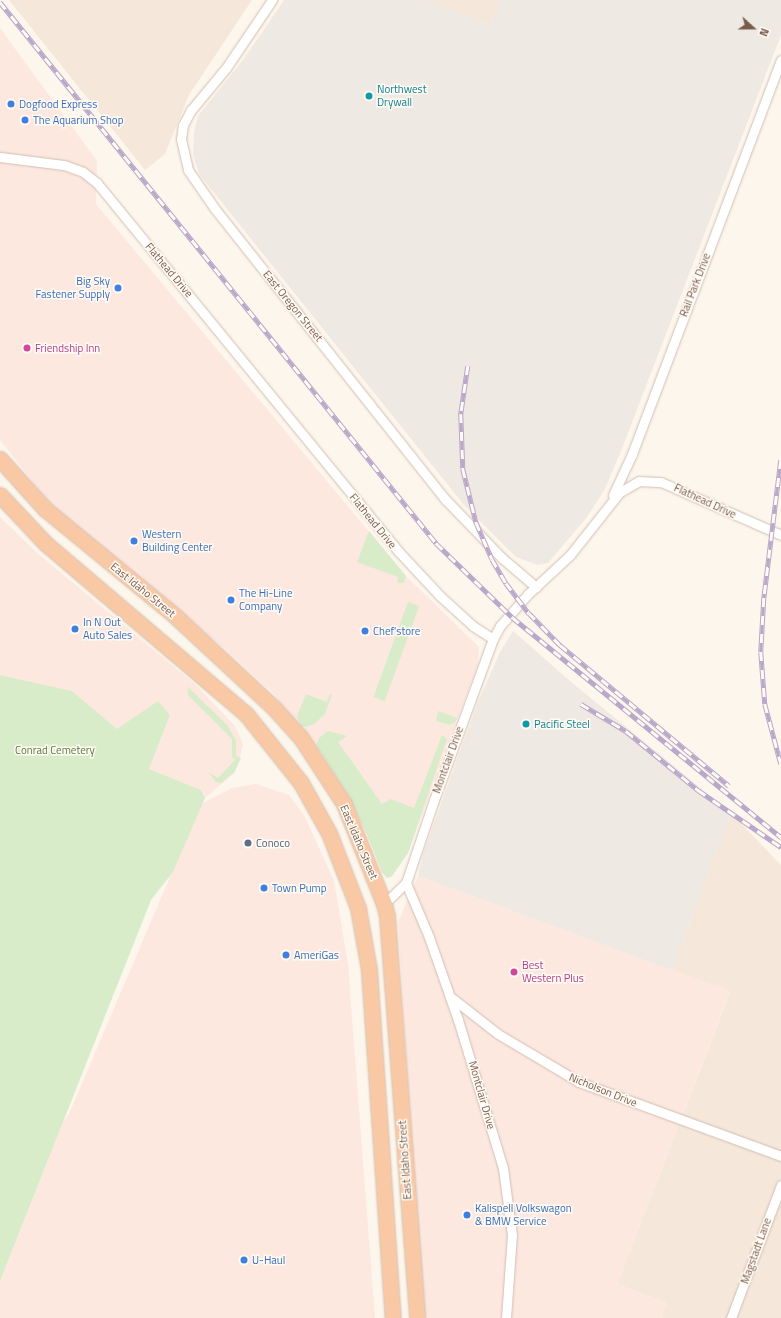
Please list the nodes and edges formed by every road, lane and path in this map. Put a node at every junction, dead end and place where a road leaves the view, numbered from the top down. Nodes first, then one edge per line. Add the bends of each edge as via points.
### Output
1 (272, 0) edge
2 (781, 60) edge
3 (0, 157) edge
4 (0, 459) edge
5 (0, 495) edge
6 (605, 509) junction
7 (781, 534) edge
8 (536, 587) junction
9 (493, 639) junction
10 (406, 883) junction
11 (384, 904) junction
12 (446, 989) junction
13 (781, 1156) edge
14 (781, 1185) edge
15 (387, 1236) junction
16 (393, 1318) edge
17 (403, 1318) edge
18 (417, 1318) edge
19 (506, 1318) edge
20 (731, 1318) edge

1 - 8 street, East Oregon Street via 226,68 191,110 183,125 181,139 188,170 210,203 446,500 502,558
2 - 6 street, Rail Park Drive via 632,454 621,482
3 - 9 street, Flathead Drive via 64,164 83,172 97,183 399,552 440,596 473,626
4 - 11 highway, East Idaho Street via 45,509 209,647 301,738 344,804
5 - 15 highway, East Idaho Street via 45,542 246,714 297,777 329,833 358,908 370,970
6 - 7 street, Flathead Drive via 620,492 639,481 661,482
6 - 8 street, Flathead Drive via 570,556
8 - 9 street, Flathead Drive via 500,626
9 - 10 street, Montclair Drive
10 - 11 street, Montclair Drive
10 - 12 street, Montclair Drive via 429,937
11 - 18 highway, East Idaho Street via 390,944
12 - 13 street, Nicholson Drive via 455,1003 498,1034 579,1082
12 - 19 street, Montclair Drive via 472,1059 503,1168 512,1235
14 - 20 street, Magstadt Lane
15 - 16 highway, East Idaho Street
15 - 17 highway via 396,1259

